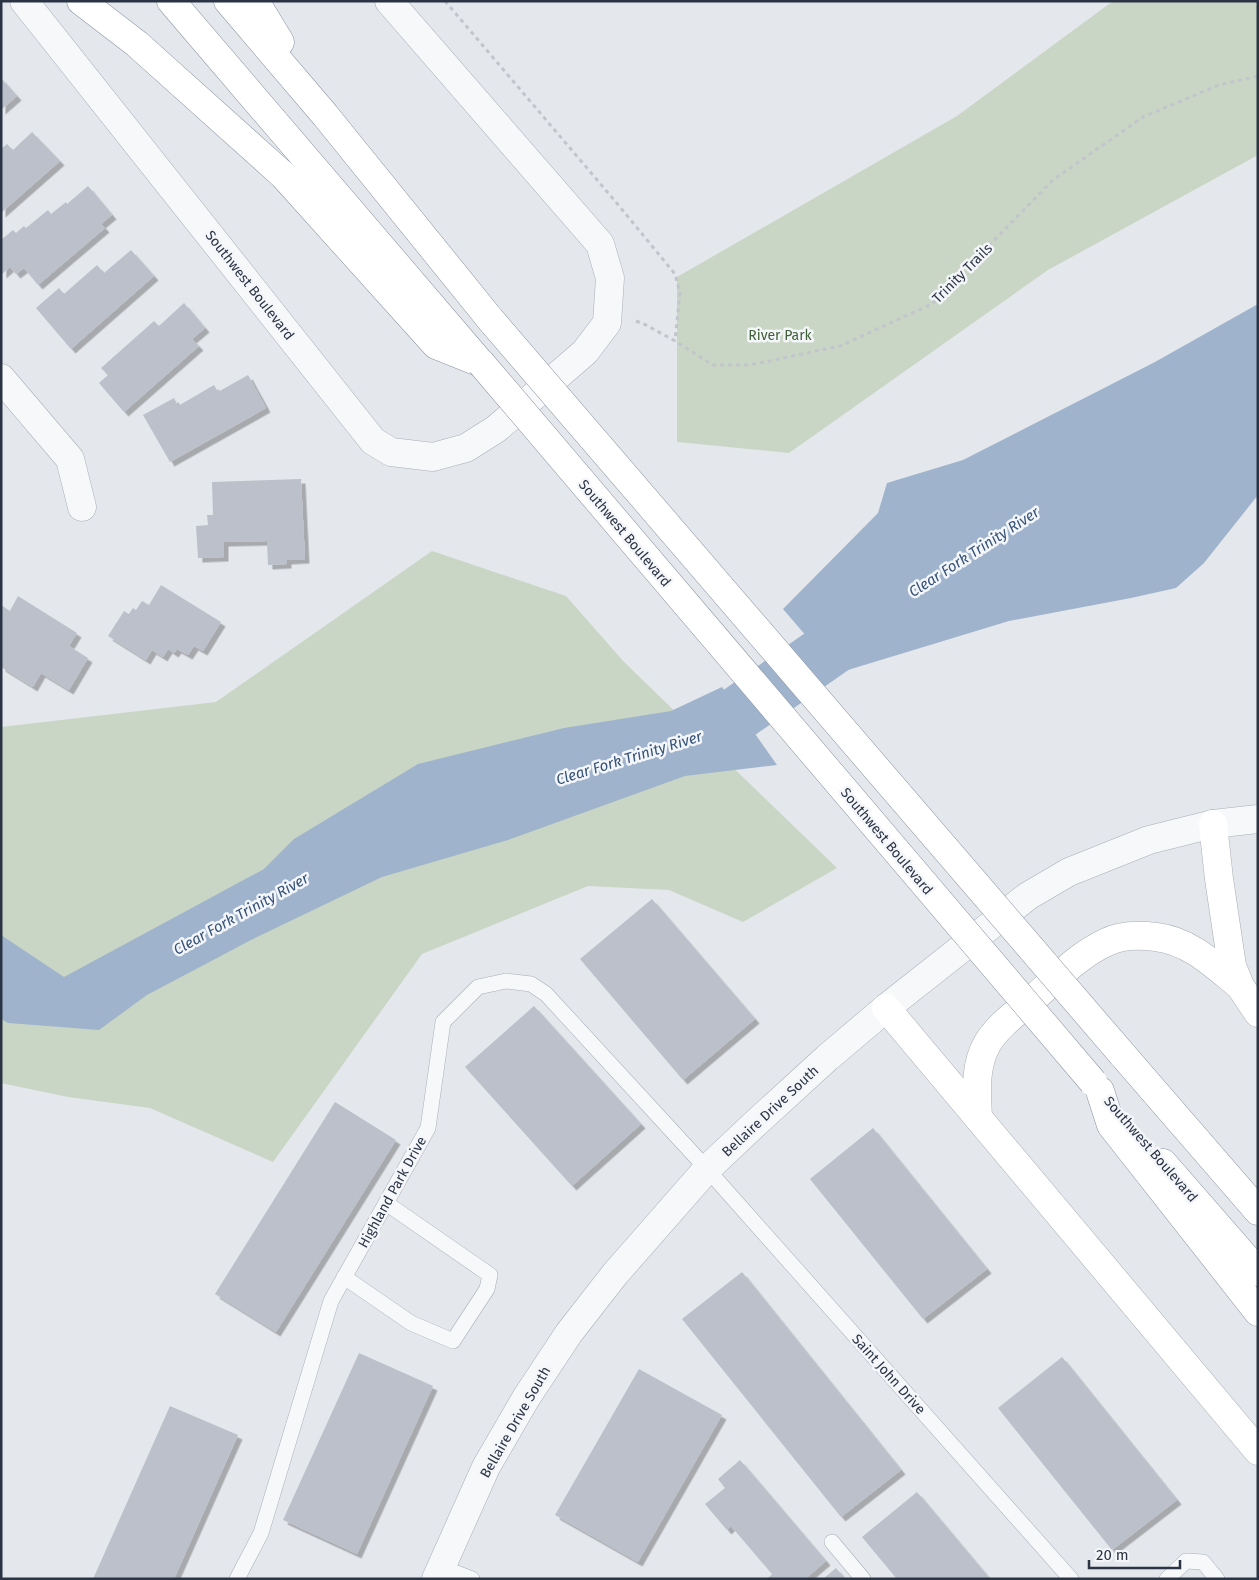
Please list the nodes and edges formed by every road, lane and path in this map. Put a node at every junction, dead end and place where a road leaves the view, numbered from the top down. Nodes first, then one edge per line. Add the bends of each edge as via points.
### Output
1 (24, 1) edge
2 (81, 1) edge
3 (172, 1) edge
4 (228, 1) edge
5 (255, 1) edge
6 (388, 1) edge
7 (445, 1) edge
8 (1258, 76) edge
9 (325, 115) junction
10 (608, 312) junction
11 (675, 341) junction
12 (480, 363) junction
13 (1, 378) edge
14 (82, 507) dead end
15 (1258, 820) edge
16 (1213, 824) junction
17 (1240, 986) junction
18 (886, 1008) junction
19 (1258, 1013) edge
20 (1096, 1087) junction
21 (978, 1118) junction
22 (707, 1169) junction
23 (386, 1203) junction
24 (1258, 1211) edge
25 (1258, 1272) edge
26 (344, 1277) junction
27 (1258, 1312) edge
28 (1258, 1451) edge
29 (832, 1542) dead end
30 (438, 1573) edge
31 (237, 1579) edge
32 (472, 1579) edge
33 (863, 1579) edge
34 (1071, 1579) edge
35 (1166, 1579) edge
36 (1217, 1579) edge

1 - 10 street, Southwest Boulevard via 374,441 392,452 432,457 466,448 496,429 584,352 607,323
2 - 12 main road via 137,44 283,175 436,345
3 - 12 main road, Southwest Boulevard
4 - 9 main road
5 - 9 main road
6 - 10 street, Southwest Boulevard via 600,244 610,278
7 - 11 path via 675,274 680,293
8 - 11 path, Trinity Trails via 1220,84 1143,117 1053,180 932,304 840,346 750,364 713,364
9 - 24 main road, bridge via 490,320
10 - 11 path, Trinity Trails via 646,324
12 - 20 main road, Southwest Boulevard, bridge
13 - 14 street via 70,459
15 - 16 street, Bellaire Drive South
16 - 17 main road via 1229,950
16 - 18 street, Bellaire Drive South via 1149,840 1069,872 1028,896
17 - 19 main road
17 - 21 main road via 1198,952 1156,937 1132,936 1109,941 1087,952 998,1028 986,1044 979,1064
18 - 21 main road
18 - 22 street, Bellaire Drive South
20 - 25 main road, Southwest Boulevard
20 - 27 main road via 1111,1125
21 - 28 main road
22 - 23 lane, Highland Park Drive via 546,994 531,984 506,981 478,987 443,1022 428,1128
22 - 30 street, Bellaire Drive South via 614,1274 569,1333 486,1467
22 - 34 lane, Saint John Drive
23 - 26 lane, Highland Park Drive
23 - 26 lane via 490,1275 487,1289 453,1341 411,1324
26 - 31 lane, Highland Park Drive via 331,1301 261,1533
29 - 33 lane
30 - 32 lane
35 - 36 lane via 1186,1561 1203,1562

